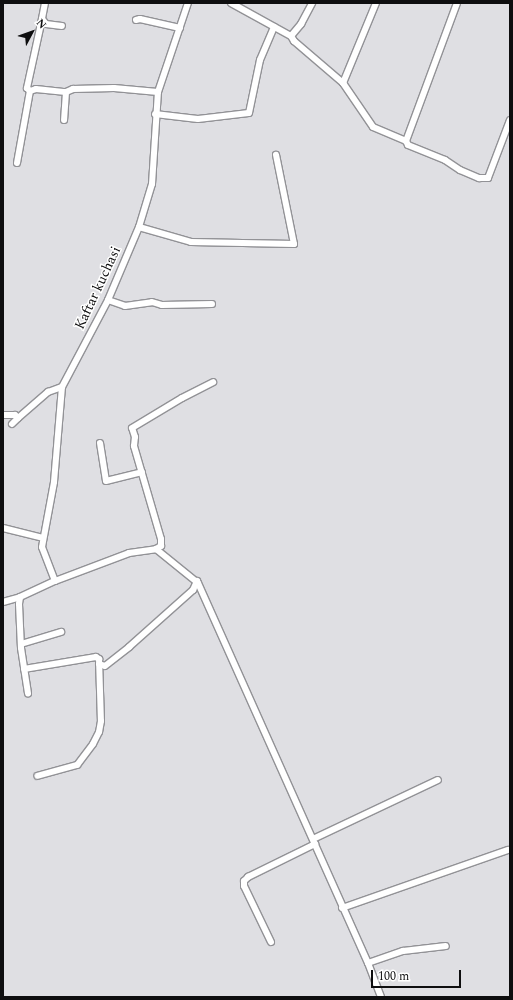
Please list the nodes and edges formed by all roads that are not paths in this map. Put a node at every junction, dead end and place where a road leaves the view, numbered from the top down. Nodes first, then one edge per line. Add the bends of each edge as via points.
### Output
1 (45, 3) edge
2 (188, 3) edge
3 (231, 3) edge
4 (312, 3) edge
5 (376, 3) edge
6 (457, 3) edge
7 (42, 20) junction
8 (136, 20) dead end
9 (62, 26) dead end
10 (274, 27) junction
11 (180, 28) junction
12 (291, 36) junction
13 (343, 83) junction
14 (30, 91) junction
15 (66, 92) junction
16 (158, 92) junction
17 (155, 114) junction
18 (64, 120) dead end
19 (510, 120) edge
20 (406, 141) junction
21 (276, 155) dead end
22 (17, 163) dead end
23 (140, 227) junction
24 (108, 300) junction
25 (212, 304) dead end
26 (213, 382) dead end
27 (62, 387) junction
28 (3, 415) edge
29 (18, 418) junction
30 (12, 424) dead end
31 (100, 444) dead end
32 (142, 472) junction
33 (3, 528) edge
34 (43, 538) junction
35 (156, 549) junction
36 (55, 581) junction
37 (197, 581) junction
38 (20, 598) junction
39 (3, 602) edge
40 (61, 632) dead end
41 (21, 644) junction
42 (99, 664) junction
43 (24, 669) junction
44 (28, 693) dead end
45 (38, 776) dead end
46 (438, 780) dead end
47 (314, 841) junction
48 (508, 850) dead end
49 (342, 908) junction
50 (271, 942) dead end
51 (446, 946) dead end
52 (368, 963) junction
53 (381, 997) edge

1 - 7 street
2 - 11 street, Kaftar kuchasi
3 - 10 street
4 - 12 street
5 - 13 street
6 - 20 street
7 - 9 street via 46,24
7 - 14 street via 27,88
8 - 11 street
10 - 12 street
10 - 17 street via 260,60 249,113 198,119
11 - 16 street, Kaftar kuchasi
12 - 13 street
13 - 20 street via 373,127
14 - 15 street via 36,89
14 - 22 street
15 - 16 street via 73,89 114,88
15 - 18 street
16 - 17 street, Kaftar kuchasi
17 - 23 street, Kaftar kuchasi via 152,184
19 - 20 street via 488,178 479,178 460,170 445,160 408,146
21 - 23 street via 294,244 191,242
23 - 24 street, Kaftar kuchasi
24 - 25 street via 125,306 152,302 162,305
24 - 27 street, Kaftar kuchasi
26 - 32 street via 132,428 134,446
27 - 29 street via 48,392
27 - 34 street, Kaftar kuchasi via 54,482
28 - 29 street via 15,415
29 - 30 street
31 - 32 street via 106,481
32 - 35 street via 161,539 161,546
33 - 34 street
34 - 36 street, Kaftar kuchasi via 42,547
35 - 36 street via 129,553
35 - 37 street
36 - 38 street
37 - 42 street via 193,590 129,647 104,666
37 - 47 street
38 - 39 street
38 - 41 street
40 - 41 street
41 - 43 street
42 - 43 street via 96,657
42 - 45 street via 101,721 93,744 77,765
43 - 44 street
46 - 47 street
47 - 49 street
47 - 50 street via 244,881 244,886
48 - 49 street
49 - 52 street
51 - 52 street via 403,951
52 - 53 street

